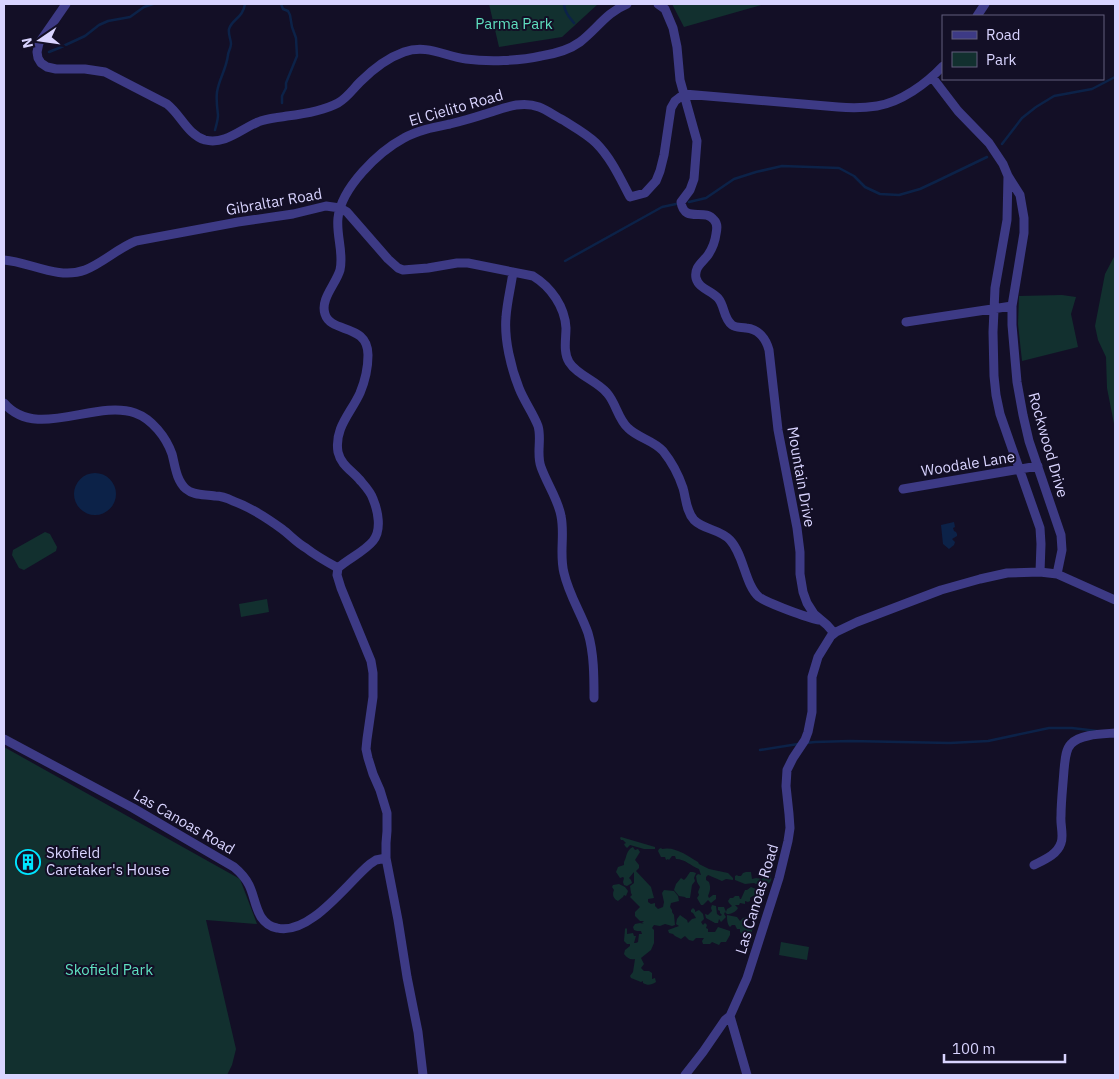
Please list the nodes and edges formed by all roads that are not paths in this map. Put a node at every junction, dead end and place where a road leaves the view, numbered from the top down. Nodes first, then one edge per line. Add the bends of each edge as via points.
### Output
1 (66, 4) edge
2 (627, 4) edge
3 (658, 4) edge
4 (985, 4) edge
5 (979, 15) edge
6 (942, 67) edge
7 (932, 77) junction
8 (684, 94) junction
9 (1008, 176) junction
10 (340, 208) junction
11 (4, 260) edge
12 (513, 272) junction
13 (1012, 306) junction
14 (994, 308) junction
15 (906, 322) dead end
16 (4, 403) edge
17 (1038, 466) junction
18 (1020, 470) junction
19 (903, 489) dead end
20 (338, 568) junction
21 (1040, 572) junction
22 (1057, 574) junction
23 (1115, 600) edge
24 (819, 620) junction
25 (834, 633) junction
26 (594, 698) dead end
27 (1115, 732) edge
28 (4, 738) edge
29 (386, 858) junction
30 (1034, 865) dead end
31 (730, 1016) junction
32 (423, 1075) edge
33 (685, 1075) edge
34 (747, 1075) edge

1 - 2 street via 39,42 37,52 41,63 56,69 105,72 167,104 198,136 216,141 258,122 336,104 375,69 403,52 431,50 486,61 542,56 580,42 605,18
3 - 8 street via 665,9 674,28
4 - 5 street
6 - 7 street
7 - 8 street via 895,100 861,108
7 - 9 street, Rockwood Drive via 958,111 989,142
8 - 10 street, El Cielito Road via 672,106 660,171 645,193 630,197 606,154 591,138 547,111 524,104 434,127 405,138 390,147 358,177
8 - 24 street, Mountain Drive via 697,145 694,179 681,205 690,214 711,216 717,227 712,248 698,266 696,279 719,300 731,324 756,331 767,343 778,430 797,528 803,592
9 - 13 street, Rockwood Drive via 1020,195 1024,225
9 - 14 street, Rockwood Drive via 1007,220
10 - 11 street, Gibraltar Road via 326,206 136,242 74,273 59,273
10 - 12 street, Gibraltar Road via 398,268 407,270 468,263
10 - 20 street, El Cielito Road via 340,268 324,311 331,323 353,331 365,342 368,361 360,393 341,427 338,446 345,467 373,498 378,524 372,542
12 - 24 street, Gibraltar Road via 538,279 554,296 565,320 568,361 608,394 628,428 662,451 682,487 694,520 730,539 758,596
12 - 26 street via 506,338 518,386 538,428 540,465 561,515 563,572 591,645
13 - 14 street
13 - 17 street, Rockwood Drive via 1018,393
14 - 15 street
14 - 18 street, Rockwood Drive via 996,395
16 - 20 street via 18,414 35,419 114,410 142,416 164,438 178,478 187,490 238,503
17 - 18 street, Woodale Lane
17 - 22 street, Rockwood Drive via 1061,535 1062,550
18 - 19 street, Woodale Lane
18 - 21 street, Rockwood Drive via 1040,532
20 - 29 street via 341,588 365,644 373,673 366,749 386,813
21 - 22 street
21 - 25 street via 1000,574 959,585
22 - 23 street
24 - 25 street, Mountain Drive
25 - 31 street, Las Canoas Road via 816,662 809,727 787,770 790,828 779,878 747,978
27 - 30 street via 1086,736 1071,744 1065,761 1060,844 1048,858
28 - 29 street, Las Canoas Road via 234,867 248,882 261,917 274,928 287,929 309,920 370,864
29 - 32 street
31 - 33 street, Las Canoas Road
31 - 34 street

